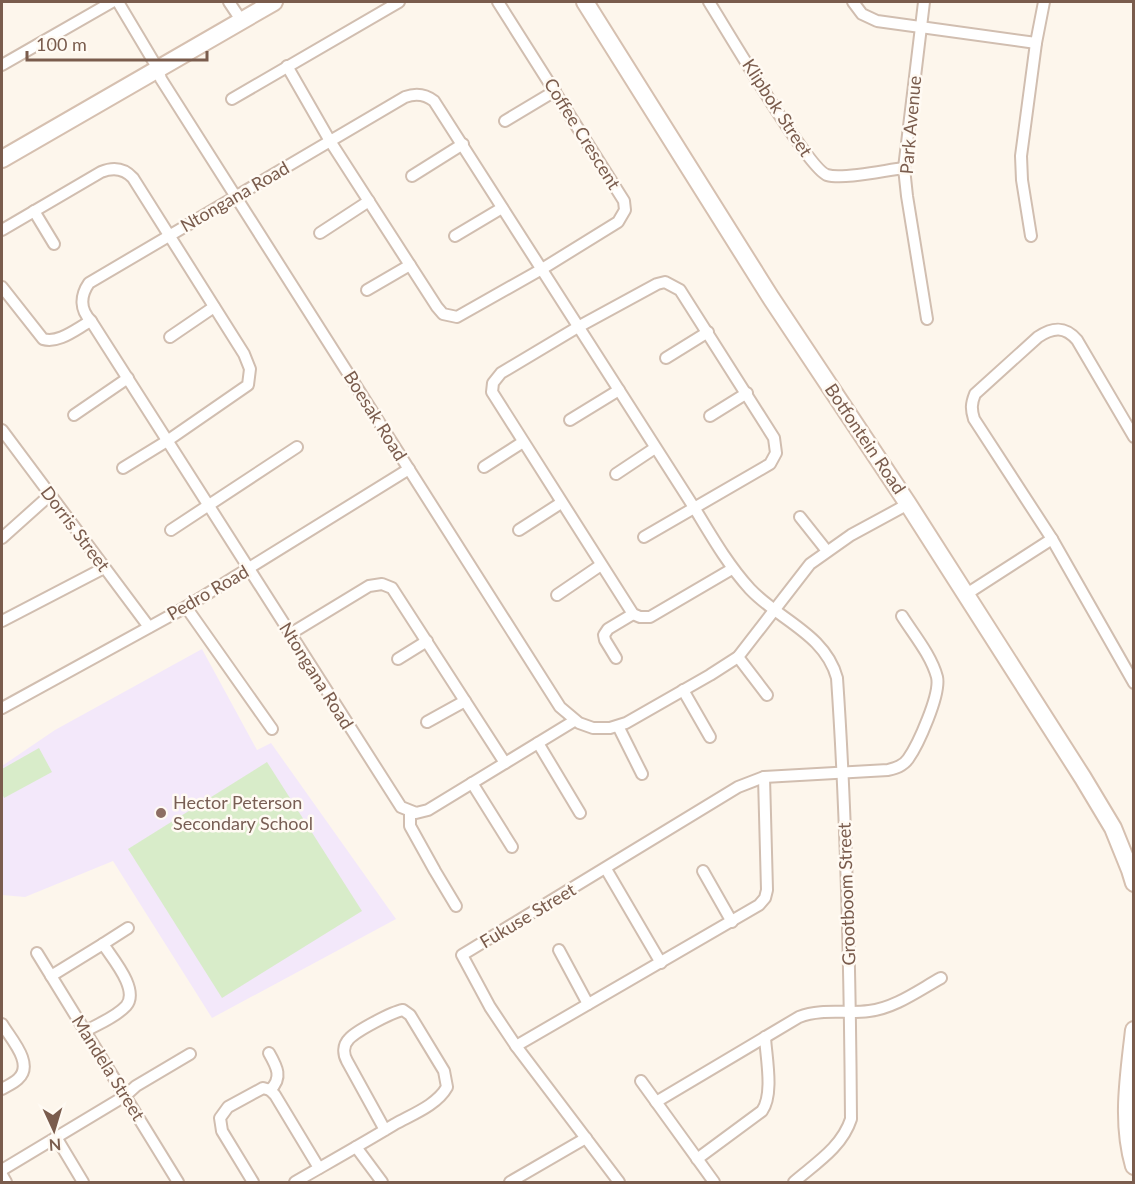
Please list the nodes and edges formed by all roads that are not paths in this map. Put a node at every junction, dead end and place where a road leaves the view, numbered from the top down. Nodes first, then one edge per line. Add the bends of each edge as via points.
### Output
1 (112, 2) edge
2 (118, 2) edge
3 (229, 2) edge
4 (273, 2) edge
5 (399, 2) edge
6 (498, 2) edge
7 (585, 2) edge
8 (709, 2) edge
9 (853, 2) edge
10 (924, 2) edge
11 (1044, 2) edge
12 (241, 20) junction
13 (922, 27) junction
14 (1036, 43) junction
15 (2, 65) edge
16 (287, 66) junction
17 (158, 69) junction
18 (555, 91) junction
19 (232, 99) dead end
20 (505, 121) dead end
21 (330, 141) junction
22 (463, 144) junction
23 (2, 159) edge
24 (904, 168) junction
25 (412, 176) dead end
26 (236, 197) junction
27 (369, 201) junction
28 (502, 207) junction
29 (34, 211) junction
30 (2, 230) edge
31 (320, 233) dead end
32 (170, 235) junction
33 (455, 236) dead end
34 (1031, 236) dead end
35 (54, 244) dead end
36 (410, 265) junction
37 (542, 269) junction
38 (2, 287) edge
39 (368, 290) dead end
40 (214, 307) junction
41 (927, 319) dead end
42 (91, 321) junction
43 (578, 327) junction
44 (708, 332) junction
45 (170, 337) dead end
46 (666, 358) dead end
47 (128, 378) junction
48 (619, 390) junction
49 (747, 393) junction
50 (74, 415) dead end
51 (710, 416) dead end
52 (570, 420) dead end
53 (2, 430) edge
54 (1134, 437) edge
55 (167, 441) junction
56 (523, 442) junction
57 (297, 447) dead end
58 (655, 448) junction
59 (484, 467) dead end
60 (123, 468) dead end
61 (409, 469) junction
62 (616, 474) dead end
63 (50, 495) junction
64 (561, 502) junction
65 (908, 504) junction
66 (208, 505) junction
67 (695, 509) junction
68 (800, 517) dead end
69 (171, 530) dead end
70 (519, 530) dead end
71 (644, 537) dead end
72 (2, 538) edge
73 (1052, 539) junction
74 (827, 551) junction
75 (601, 565) junction
76 (104, 568) junction
77 (249, 569) junction
78 (732, 569) junction
79 (557, 595) dead end
80 (965, 595) junction
81 (186, 607) junction
82 (774, 609) junction
83 (633, 614) junction
84 (902, 616) dead end
85 (2, 621) edge
86 (149, 627) junction
87 (290, 634) junction
88 (427, 641) junction
89 (738, 657) junction
90 (616, 658) dead end
91 (398, 659) dead end
92 (1134, 683) edge
93 (683, 690) junction
94 (767, 695) dead end
95 (465, 701) junction
96 (2, 708) edge
97 (574, 721) junction
98 (428, 722) dead end
99 (618, 726) junction
100 (272, 729) dead end
101 (710, 737) dead end
102 (538, 743) junction
103 (505, 763) junction
104 (843, 773) junction
105 (642, 774) dead end
106 (764, 777) junction
107 (472, 783) junction
108 (410, 812) junction
109 (580, 813) dead end
110 (512, 847) dead end
111 (606, 869) junction
112 (703, 872) dead end
113 (1134, 883) edge
114 (456, 906) dead end
115 (732, 922) junction
116 (128, 928) dead end
117 (103, 944) junction
118 (560, 950) dead end
119 (37, 953) dead end
120 (661, 963) junction
121 (51, 976) junction
122 (941, 978) dead end
123 (588, 1004) junction
124 (850, 1012) junction
125 (2, 1024) edge
126 (1134, 1030) edge
127 (86, 1031) junction
128 (765, 1037) junction
129 (516, 1046) junction
130 (269, 1053) dead end
131 (190, 1054) dead end
132 (641, 1081) dead end
133 (2, 1089) edge
134 (270, 1090) junction
135 (125, 1096) junction
136 (656, 1102) junction
137 (385, 1130) junction
138 (56, 1137) junction
139 (586, 1138) junction
140 (356, 1147) junction
141 (697, 1159) junction
142 (1134, 1166) edge
143 (319, 1168) junction
144 (2, 1170) edge
145 (2, 1175) edge
146 (525, 1179) edge
147 (6, 1182) edge
148 (83, 1182) edge
149 (178, 1182) edge
150 (253, 1182) edge
151 (295, 1182) edge
152 (382, 1182) edge
153 (510, 1182) edge
154 (619, 1182) edge
155 (714, 1182) edge
156 (794, 1182) edge

1 - 15 street
2 - 17 street, Boesak Road
3 - 12 street
4 - 12 main road
5 - 16 street
6 - 18 street, Coffee Crescent
7 - 65 main road, Botfontein Road via 765,288
8 - 24 street, Klipbok Street via 821,172 837,177
9 - 13 street via 869,18
10 - 13 street, Park Avenue
11 - 14 street
12 - 17 main road
13 - 14 street
13 - 24 street, Park Avenue
14 - 34 street via 1021,156
16 - 19 street
16 - 21 street
17 - 23 main road
17 - 26 street, Boesak Road
18 - 20 street
18 - 37 street, Coffee Crescent via 624,201 625,210 618,222
21 - 22 street, Ntongana Road via 405,97 418,94 434,101
21 - 26 street, Ntongana Road
21 - 27 street
22 - 25 street
22 - 28 street, Ntongana Road
24 - 41 street, Park Avenue
26 - 32 street, Ntongana Road
26 - 61 street, Boesak Road
27 - 31 street
27 - 36 street
28 - 33 street
28 - 37 street, Ntongana Road
29 - 30 street
29 - 32 street via 101,172 116,168 133,178
29 - 35 street
32 - 40 street
32 - 42 street, Ntongana Road via 89,283 82,304
36 - 37 street via 439,311 452,317
36 - 39 street
37 - 43 street, Ntongana Road
38 - 42 street via 43,339 58,339
40 - 45 street
40 - 55 street via 244,354 250,369 248,385
42 - 47 street, Ntongana Road
43 - 44 street via 665,282 680,290
43 - 48 street, Ntongana Road
43 - 56 street via 501,373 493,383 494,396
44 - 46 street
44 - 49 street
47 - 50 street
47 - 55 street, Ntongana Road
48 - 52 street
48 - 58 street, Ntongana Road
49 - 51 street
49 - 67 street via 774,438 776,453 770,464
53 - 63 street, Dorris Street
54 - 73 street via 1077,340 1064,330 1055,328 1038,337 975,394 971,409 974,419
55 - 60 street
55 - 66 street, Ntongana Road
56 - 59 street
56 - 64 street
57 - 66 street
58 - 62 street
58 - 67 street, Ntongana Road
61 - 77 street, Pedro Road
61 - 97 street, Boesak Road via 560,707
63 - 72 street
63 - 76 street, Dorris Street
64 - 70 street
64 - 75 street
65 - 74 street
65 - 80 main road, Botfontein Road
66 - 69 street
66 - 77 street, Ntongana Road
67 - 71 street
67 - 78 street, Ntongana Road
68 - 74 street
73 - 80 street
73 - 92 street
74 - 82 street via 810,564
75 - 79 street
75 - 83 street
76 - 85 street
76 - 86 street, Dorris Street
77 - 81 street, Pedro Road
77 - 87 street, Ntongana Road
78 - 82 street, Ntongana Road
78 - 83 street via 650,617
80 - 113 main road, Botfontein Road via 1113,828
81 - 86 street, Pedro Road
81 - 100 street
82 - 89 street
82 - 104 street, Grootboom Street via 817,641 834,667
83 - 90 street via 604,635
84 - 104 street, Fukuse Street via 933,665 938,690 932,707 902,765 888,770
86 - 96 street, Pedro Road
87 - 88 street via 369,585 382,584 396,592
87 - 108 street, Ntongana Road via 397,803
88 - 91 street
88 - 95 street
89 - 93 street
89 - 94 street
93 - 99 street
93 - 101 street
95 - 98 street
95 - 103 street
97 - 99 street via 593,728
97 - 102 street
99 - 105 street
102 - 103 street
102 - 109 street
103 - 107 street
104 - 106 street, Fukuse Street
104 - 124 street, Grootboom Street
106 - 111 street, Fukuse Street via 738,787
106 - 115 street via 766,894 759,905
107 - 108 street via 428,810
107 - 110 street
108 - 114 street, Ntongana Road via 411,826
111 - 120 street
111 - 129 street, Fukuse Street via 462,956
112 - 115 street
115 - 120 street
116 - 117 street
117 - 121 street
117 - 127 street via 129,985 131,996 124,1008
118 - 123 street
119 - 121 street, Mandela Street
120 - 123 street
121 - 127 street, Mandela Street
122 - 124 street via 883,1009
123 - 129 street
124 - 128 street via 808,1013
124 - 156 street, Grootboom Street via 851,1119 847,1132
125 - 133 street via 23,1058 24,1068 19,1078
126 - 142 main road via 1126,1098
127 - 135 street, Mandela Street
128 - 136 street
128 - 141 street via 765,1106
129 - 139 street, Fukuse Street
130 - 134 street via 279,1076
131 - 135 street
132 - 136 street
134 - 143 street
134 - 150 street via 257,1090 228,1107 220,1118 222,1131
135 - 138 street
135 - 149 street, Mandela Street
136 - 141 street
137 - 137 street via 346,1061 344,1049 349,1038 404,1010 444,1071 447,1087 442,1096
137 - 140 street
138 - 144 street
138 - 148 street
139 - 146 street
139 - 154 street, Fukuse Street
140 - 143 street
140 - 152 street
141 - 155 street
143 - 151 street
145 - 147 street
146 - 153 street

